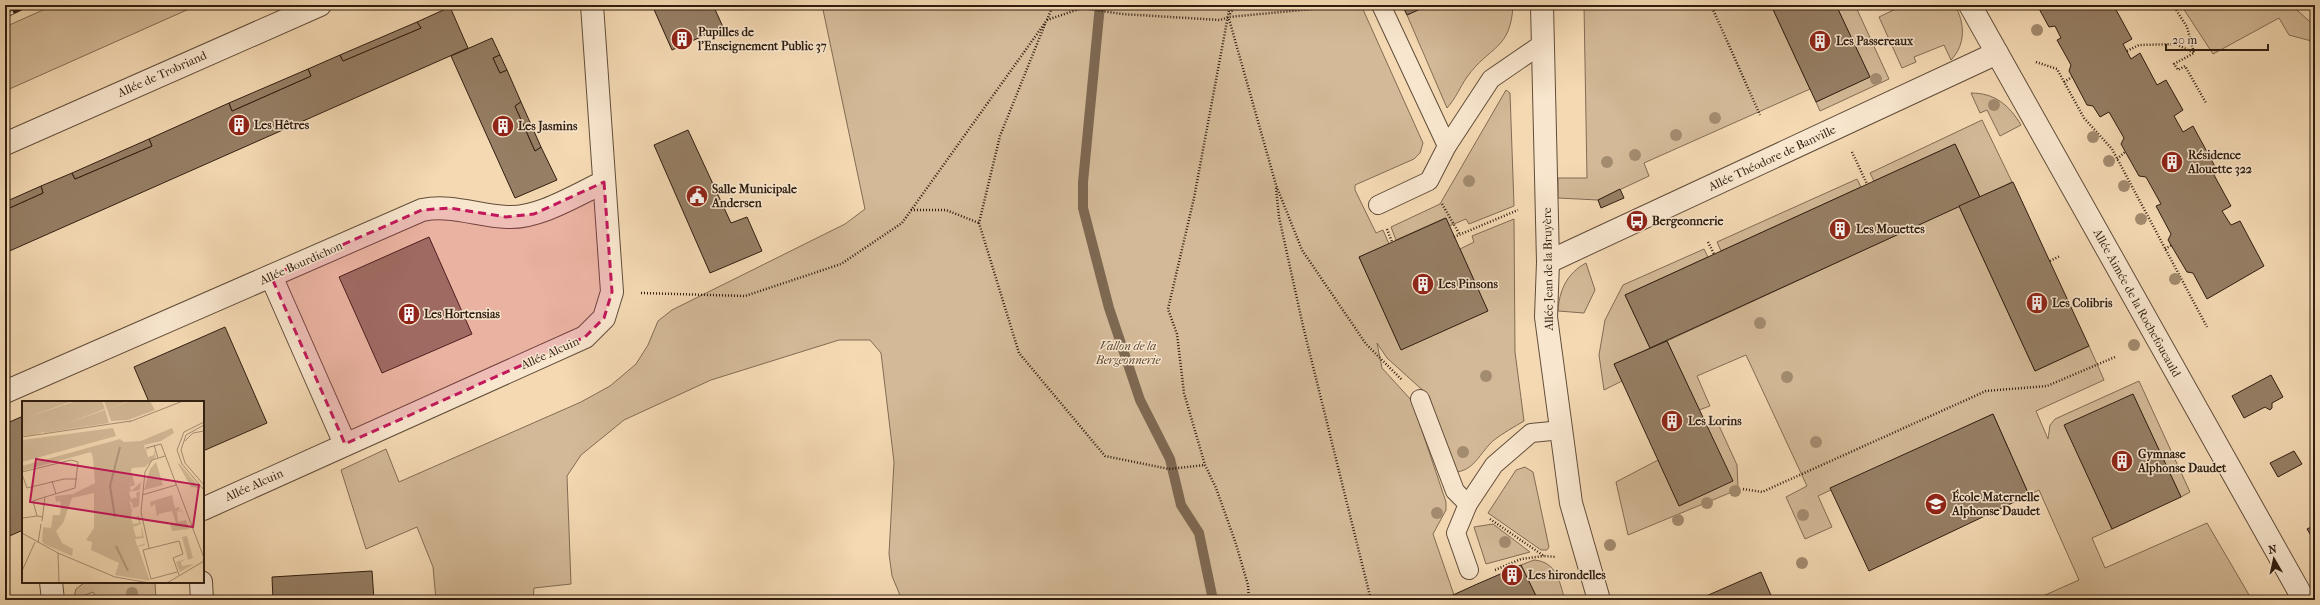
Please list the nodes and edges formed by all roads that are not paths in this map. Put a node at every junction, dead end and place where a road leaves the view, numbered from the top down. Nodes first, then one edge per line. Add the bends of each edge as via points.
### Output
1 (320, 5) edge
2 (592, 5) edge
3 (1381, 5) edge
4 (1542, 5) edge
5 (1970, 5) edge
6 (1542, 44) junction
7 (1997, 54) junction
8 (5, 144) edge
9 (1447, 146) junction
10 (604, 182) junction
11 (1378, 204) dead end
12 (1548, 262) junction
13 (271, 276) junction
14 (5, 392) edge
15 (1420, 399) road end
16 (1562, 430) junction
17 (345, 444) junction
18 (1468, 504) junction
19 (204, 509) edge
20 (1469, 570) dead end
21 (51, 583) edge
22 (201, 583) edge
23 (53, 600) edge
24 (202, 600) edge
25 (1599, 600) edge
26 (2304, 600) edge

1 - 8 street, Allée de Trobriand
2 - 10 street, Allée Alcuin
3 - 9 lane
4 - 6 street, Allée Jean de la Bruyère
5 - 7 street, Allée Aimée de la Rochefoucauld
6 - 9 lane via 1491,79
6 - 12 street, Allée Jean de la Bruyère
7 - 12 street, Allée Théodore de Banville
7 - 26 street, Allée Aimée de la Rochefoucauld
9 - 11 lane via 1429,181
10 - 13 street, Allée Bourdichon via 534,214 520,217 506,218 437,207 422,210
10 - 17 street, Allée Alcuin via 612,292 604,318 585,337
12 - 16 street, Allée Jean de la Bruyère via 1546,317
13 - 14 street, Allée Bourdichon
13 - 17 street
15 - 18 lane via 1455,491
16 - 18 lane via 1531,433 1494,465
16 - 25 street, Allée Jean de la Bruyère via 1571,503
17 - 19 street, Allée Alcuin
18 - 20 lane via 1456,533
21 - 23 street
22 - 24 street

